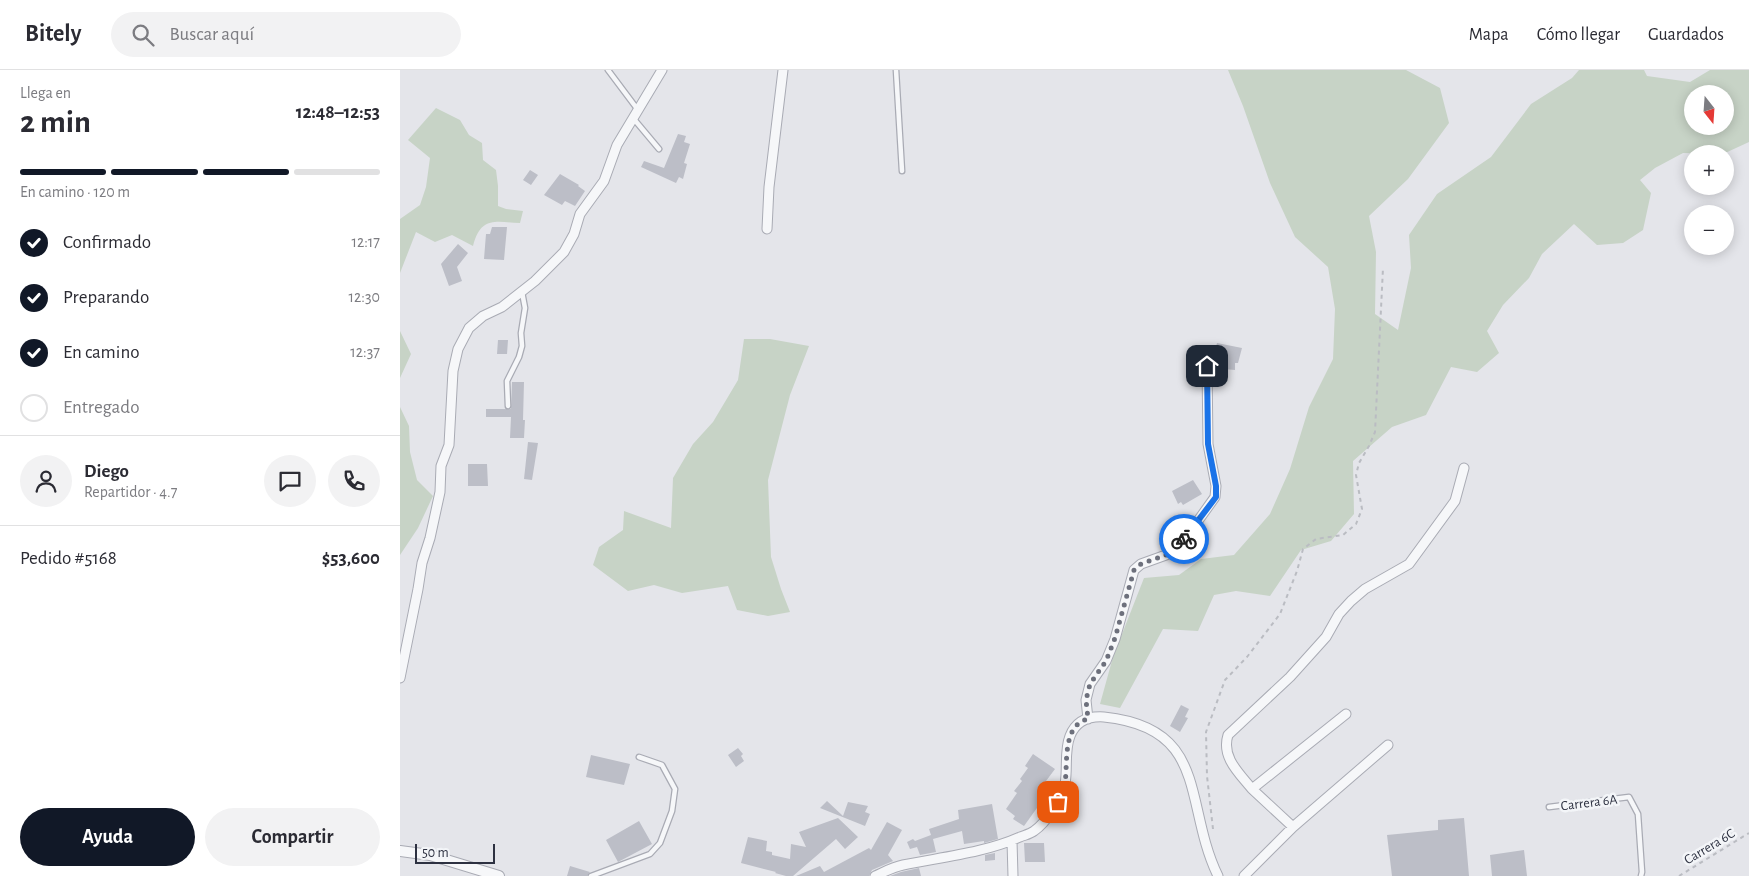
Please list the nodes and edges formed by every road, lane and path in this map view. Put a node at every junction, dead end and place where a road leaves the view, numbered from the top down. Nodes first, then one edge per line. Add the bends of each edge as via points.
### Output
1 (608, 70) edge
2 (662, 70) edge
3 (783, 70) edge
4 (896, 70) edge
5 (636, 114) junction
6 (659, 148) dead end
7 (902, 171) dead end
8 (768, 229) dead end
9 (1383, 268) dead end
10 (522, 291) junction
11 (1207, 366) dead end
12 (508, 406) dead end
13 (1464, 468) dead end
14 (400, 678) edge
15 (1346, 714) dead end
16 (1088, 719) junction
17 (1388, 745) dead end
18 (639, 757) dead end
19 (1252, 789) junction
20 (1549, 807) dead end
21 (1293, 827) junction
22 (1749, 833) edge
23 (1214, 837) dead end
24 (1012, 841) junction
25 (400, 850) edge
26 (499, 876) edge
27 (591, 876) edge
28 (875, 876) edge
29 (1013, 876) edge
30 (1218, 876) edge
31 (1244, 876) edge
32 (1641, 876) edge
33 (1680, 876) edge

1 - 5 lane
2 - 5 street
3 - 8 street via 769,187
4 - 7 lane
5 - 6 lane
5 - 10 street via 617,145 604,181 580,214 564,252
9 - 23 path via 1375,432 1356,475 1362,509 1356,524 1343,535 1316,539 1303,549 1280,614 1225,680 1206,732
10 - 12 lane via 522,346 507,381
10 - 14 street via 469,328 458,349 452,379 449,445 441,466 440,492 422,563
11 - 16 street via 1208,444 1216,497 1185,539 1166,555 1134,570 1115,638 1106,661 1090,684 1086,700
13 - 19 street via 1455,501 1409,564 1365,588 1351,600 1326,637 1290,677 1228,735 1226,754
15 - 19 street
16 - 24 street via 1076,725 1070,736 1065,783 1058,802 1034,831
16 - 30 street via 1098,717 1135,723 1156,733 1176,749 1190,778 1198,819
17 - 21 street
18 - 27 lane via 662,764 675,789 672,811 660,843 650,854
19 - 21 street
20 - 32 lane, Carrera 6A via 1629,797 1638,814
21 - 31 street
22 - 33 path, Carrera 6C
24 - 28 street via 900,866
24 - 29 street
25 - 26 street via 430,855

